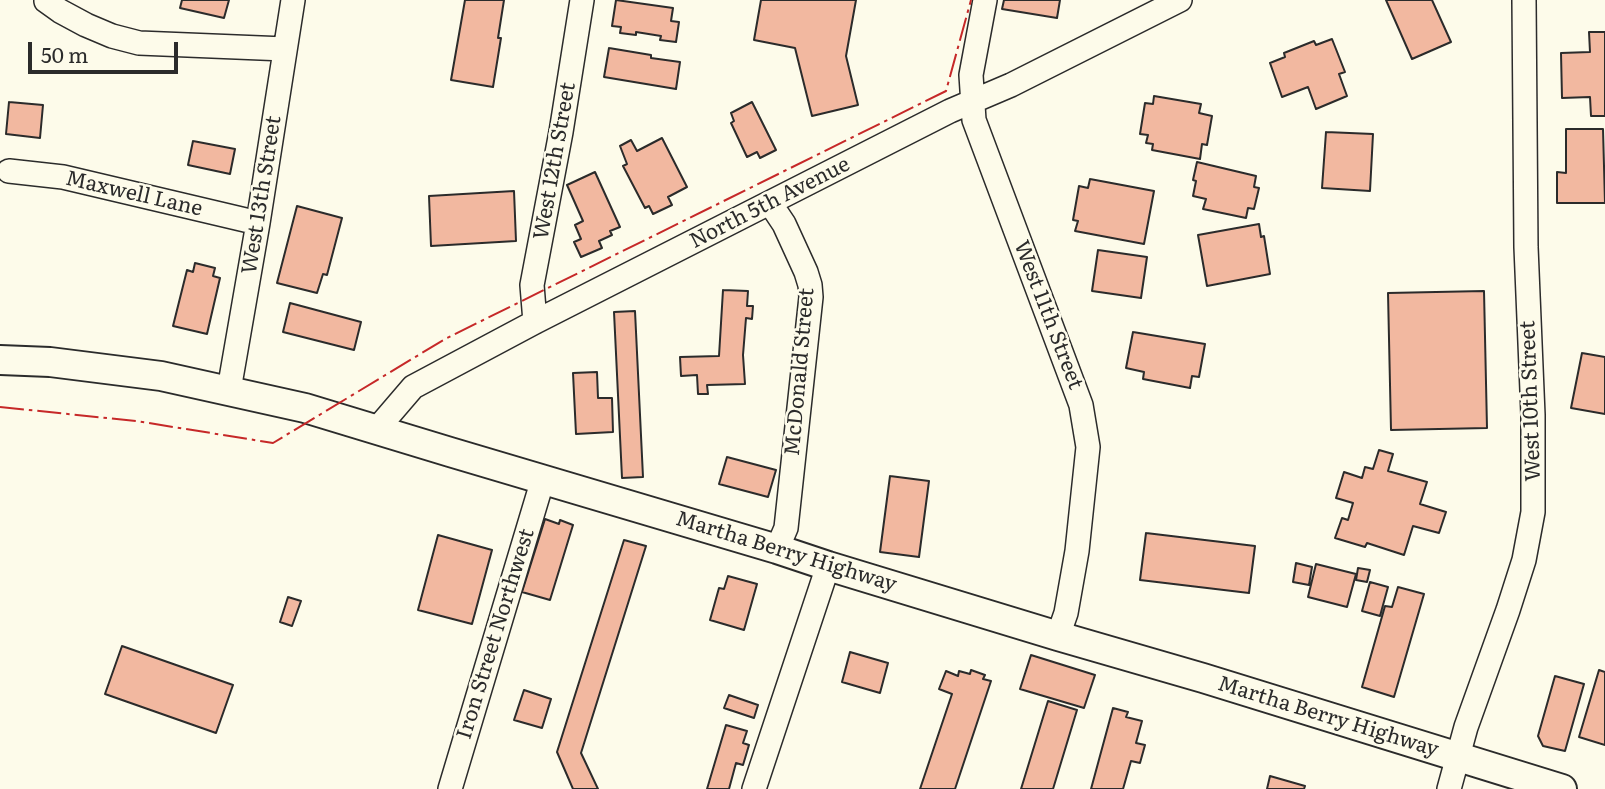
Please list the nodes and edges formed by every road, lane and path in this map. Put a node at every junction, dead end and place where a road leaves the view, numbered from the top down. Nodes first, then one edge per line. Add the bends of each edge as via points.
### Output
1 (293, 0) edge
2 (582, 0) edge
3 (985, 0) edge
4 (1180, 0) edge
5 (1524, 0) edge
6 (46, 1) edge
7 (285, 49) junction
8 (973, 101) junction
9 (9, 171) dead end
10 (770, 203) junction
11 (258, 223) junction
12 (535, 322) junction
13 (0, 360) edge
14 (229, 390) junction
15 (377, 429) junction
16 (543, 479) junction
17 (778, 549) junction
18 (828, 566) junction
19 (1058, 636) junction
20 (1458, 758) junction
21 (450, 789) edge
22 (754, 789) edge
23 (1449, 789) edge
24 (1562, 789) edge

1 - 7 street, West 13th Street
2 - 12 street, West 12th Street via 532,285
3 - 8 street, West 11th Street via 971,75
4 - 8 street, North 5th Avenue
5 - 20 street, West 10th Street via 1533,512 1519,575
6 - 7 street via 86,25 139,43
7 - 11 street, West 13th Street
8 - 10 street, North 5th Avenue
8 - 19 street, West 11th Street via 974,120 1081,405 1088,447 1077,551
9 - 11 street, Maxwell Lane via 63,177
10 - 12 street, North 5th Avenue
10 - 17 street, McDonald Street via 810,285 786,528
11 - 14 street, West 13th Street
12 - 15 street, North 5th Avenue via 413,387
13 - 14 main road, Martha Berry Highway via 93,367
14 - 15 main road, Martha Berry Highway
15 - 16 main road, Martha Berry Highway
16 - 17 main road, Martha Berry Highway
16 - 21 street, Iron Street Northwest
17 - 18 main road, Martha Berry Highway
18 - 19 main road, Martha Berry Highway
18 - 22 street
19 - 20 main road, Martha Berry Highway
20 - 23 street, West 10th Street
20 - 24 main road, Martha Berry Highway

